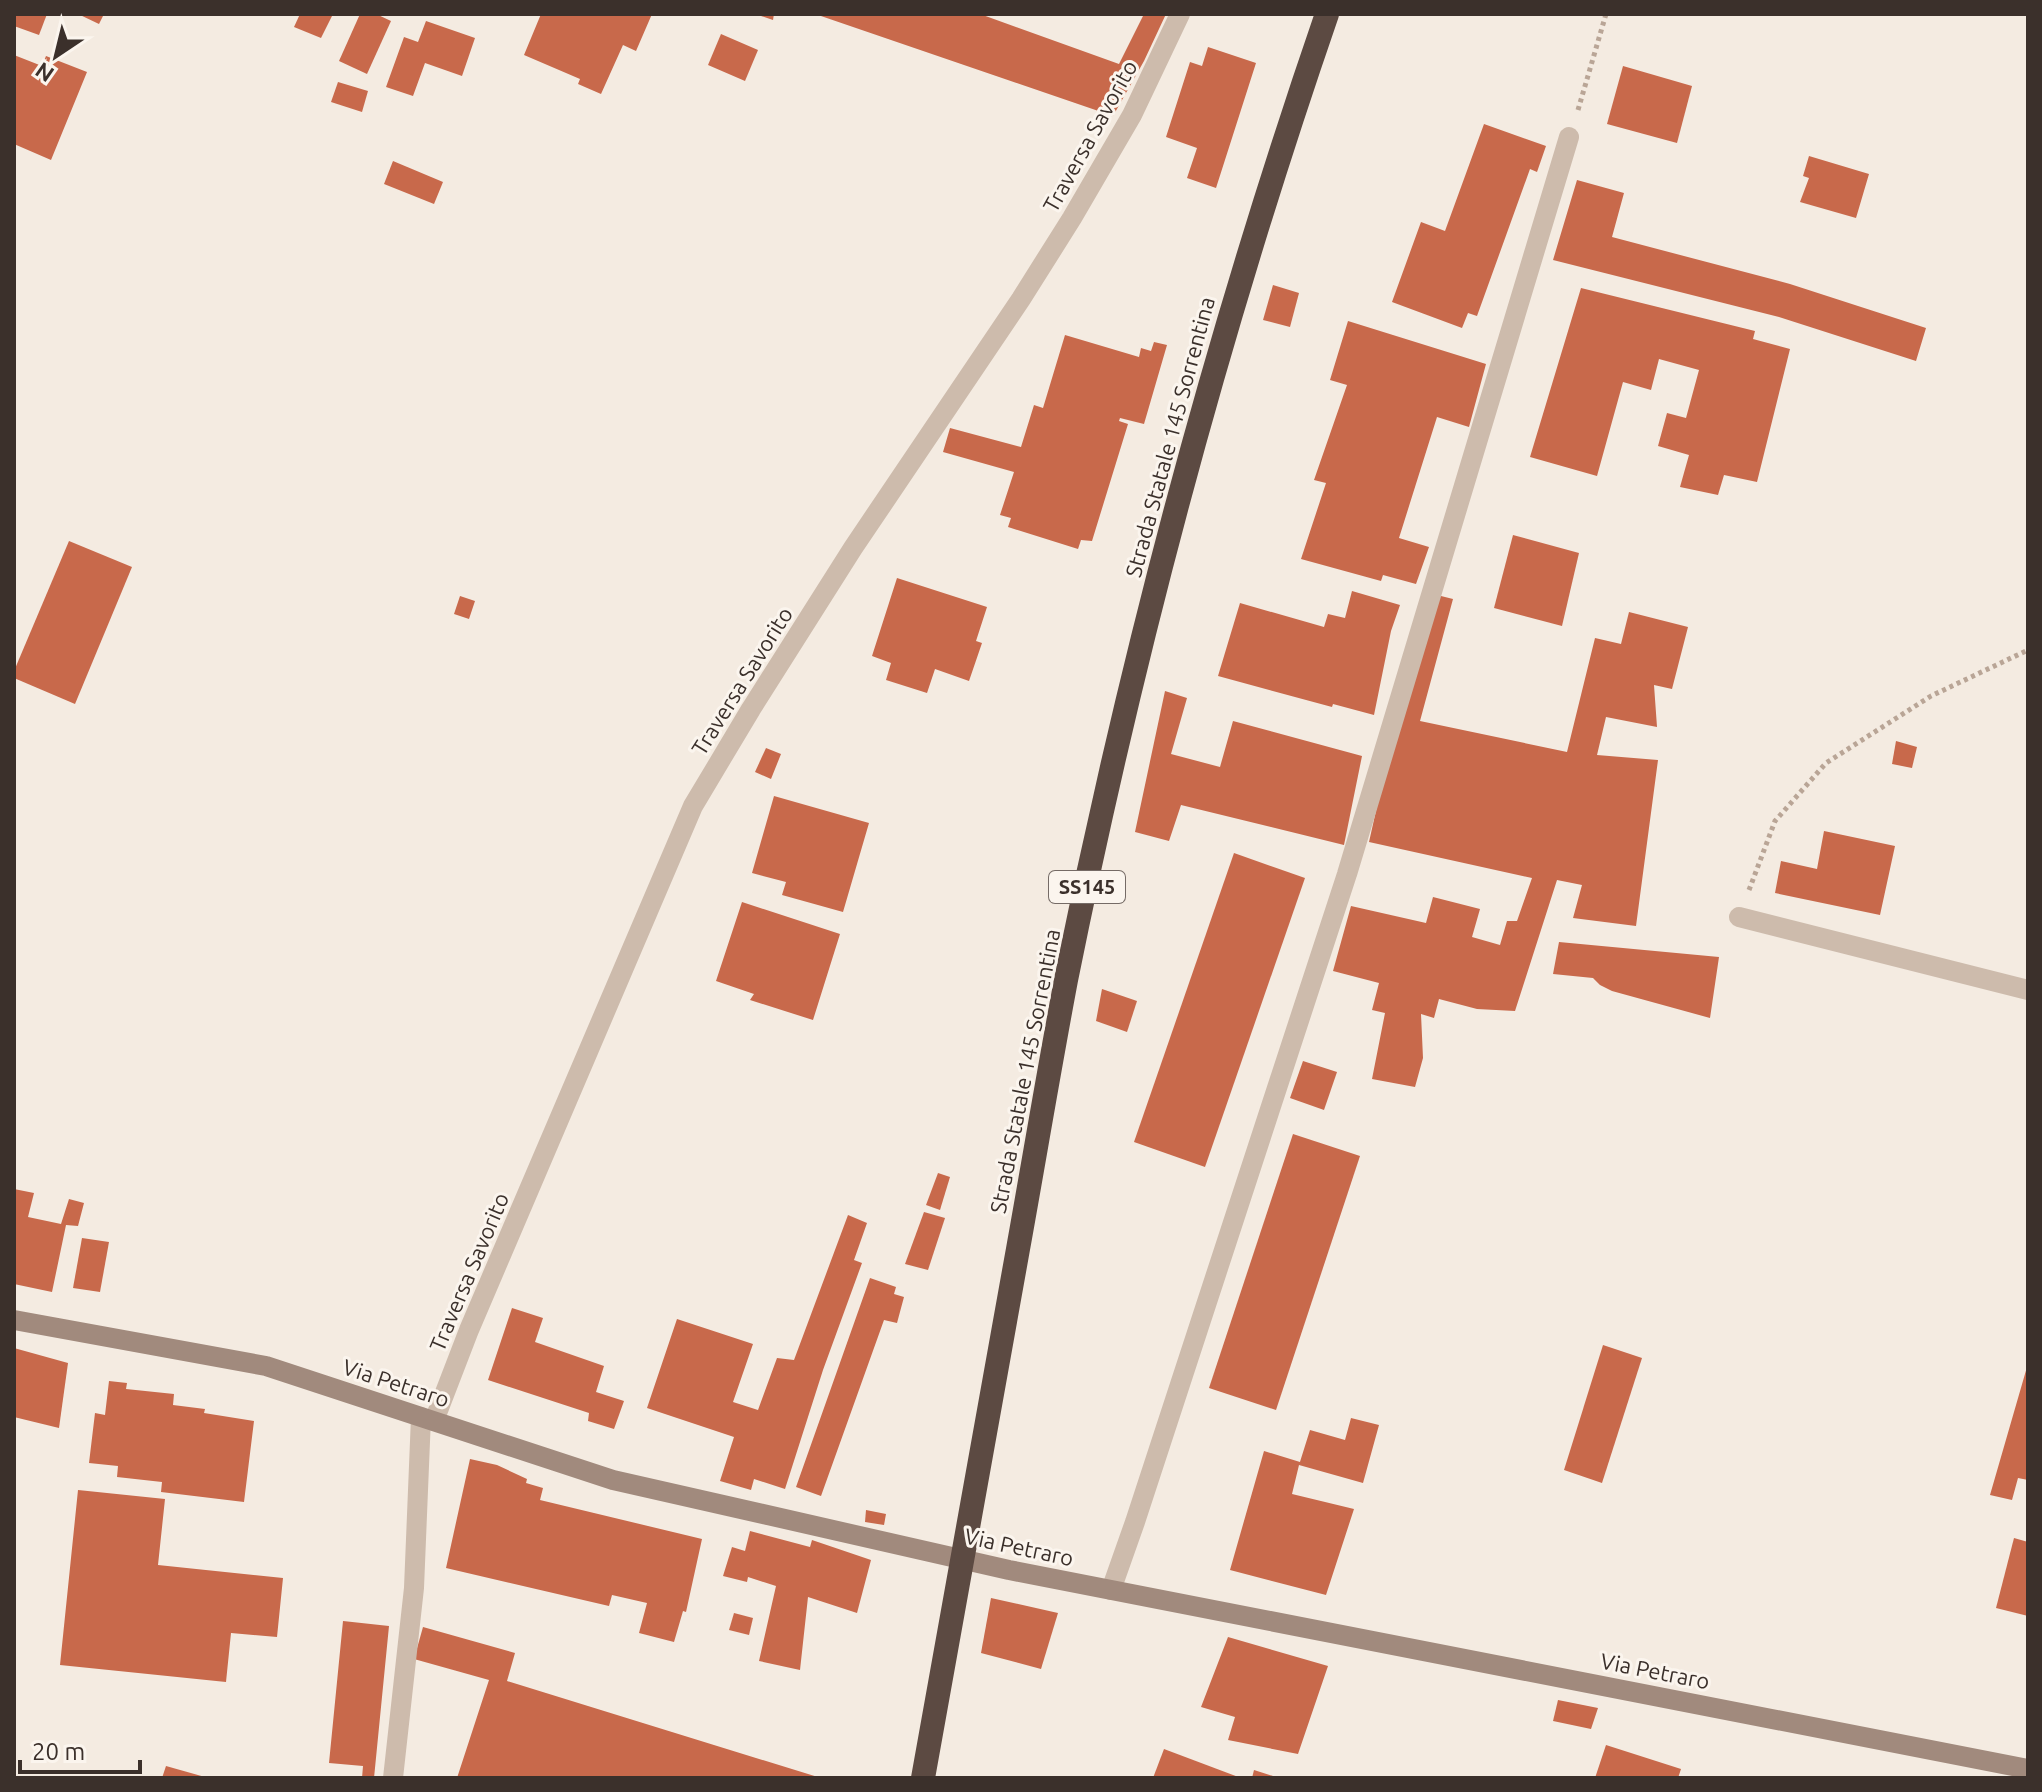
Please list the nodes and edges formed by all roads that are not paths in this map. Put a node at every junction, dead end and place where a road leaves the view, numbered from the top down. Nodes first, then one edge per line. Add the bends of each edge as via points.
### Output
1 (1180, 14) edge
2 (1327, 14) edge
3 (1569, 137) road end
4 (1739, 917) road end
5 (2028, 990) edge
6 (14, 1320) edge
7 (428, 1419) junction
8 (1111, 1590) junction
9 (2028, 1769) edge
10 (393, 1778) edge
11 (923, 1778) edge

1 - 7 street, Traversa Savorito via 1132,115 1072,218 853,548 693,806
2 - 11 highway, Strada Statale 145 Sorrentina / SS145, bridge via 1225,328 1164,549 1113,764 1066,982
3 - 8 street via 1347,874
4 - 5 street
6 - 7 street, Via Petraro via 266,1366
7 - 8 street, Via Petraro via 613,1480
7 - 10 street, Traversa Savorito
8 - 9 street, Via Petraro

